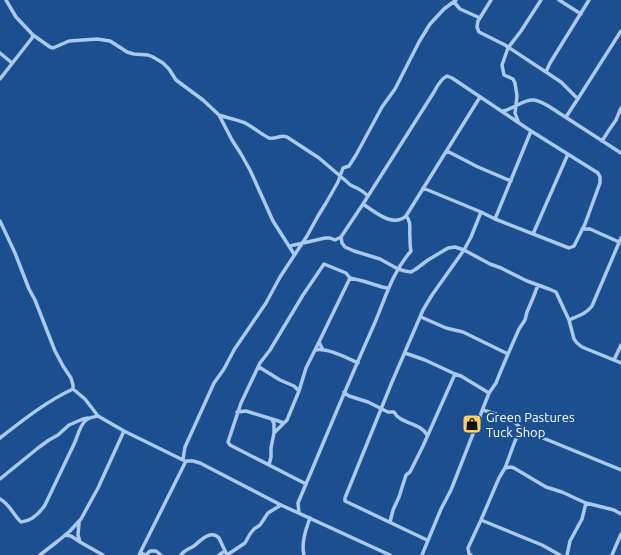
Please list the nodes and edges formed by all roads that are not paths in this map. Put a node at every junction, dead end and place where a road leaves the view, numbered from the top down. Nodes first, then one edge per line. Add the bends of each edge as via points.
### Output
1 (6, 0) edge
2 (491, 0) edge
3 (541, 0) edge
4 (559, 0) edge
5 (589, 0) edge
6 (455, 1) edge
7 (581, 14) junction
8 (480, 18) junction
9 (621, 31) edge
10 (33, 35) junction
11 (512, 43) junction
12 (508, 48) junction
13 (514, 51) junction
14 (0, 54) edge
15 (12, 63) junction
16 (546, 72) junction
17 (0, 79) edge
18 (480, 97) junction
19 (578, 99) junction
20 (515, 107) junction
21 (621, 108) edge
22 (503, 111) junction
23 (219, 115) junction
24 (566, 117) junction
25 (616, 120) junction
26 (518, 122) junction
27 (621, 123) edge
28 (531, 131) junction
29 (602, 141) junction
30 (447, 151) junction
31 (568, 154) junction
32 (621, 154) edge
33 (340, 176) junction
34 (511, 180) junction
35 (423, 188) junction
36 (368, 196) junction
37 (363, 204) junction
38 (481, 212) junction
39 (406, 216) junction
40 (495, 219) junction
41 (0, 221) edge
42 (582, 229) junction
43 (533, 234) junction
44 (341, 237) junction
45 (621, 238) edge
46 (335, 240) junction
47 (619, 242) junction
48 (342, 243) junction
49 (300, 244) junction
50 (290, 246) junction
51 (464, 250) junction
52 (294, 254) junction
53 (398, 269) junction
54 (350, 278) junction
55 (538, 285) junction
56 (388, 288) junction
57 (421, 317) junction
58 (569, 320) junction
59 (319, 342) junction
60 (621, 344) edge
61 (315, 350) junction
62 (323, 350) junction
63 (405, 353) junction
64 (508, 354) junction
65 (614, 360) junction
66 (358, 363) junction
67 (621, 363) edge
68 (259, 367) junction
69 (455, 374) junction
70 (73, 389) junction
71 (299, 391) junction
72 (344, 392) junction
73 (489, 393) junction
74 (240, 405) junction
75 (381, 410) junction
76 (483, 410) junction
77 (244, 411) junction
78 (237, 412) junction
79 (98, 416) junction
80 (90, 418) junction
81 (272, 419) junction
82 (284, 422) junction
83 (521, 429) junction
84 (124, 432) junction
85 (274, 433) junction
86 (427, 435) junction
87 (0, 438) edge
88 (184, 448) junction
89 (175, 455) junction
90 (184, 460) junction
91 (269, 465) junction
92 (505, 468) junction
93 (621, 470) edge
94 (0, 479) edge
95 (306, 484) junction
96 (0, 499) edge
97 (298, 503) junction
98 (586, 503) junction
99 (281, 505) junction
100 (288, 508) junction
101 (299, 513) junction
102 (621, 514) edge
103 (310, 518) junction
104 (481, 520) junction
105 (79, 522) junction
106 (390, 522) junction
107 (621, 534) edge
108 (65, 535) junction
109 (427, 540) junction
110 (80, 542) junction
111 (225, 551) junction
112 (140, 554) edge
113 (40, 555) edge
114 (103, 555) edge
115 (161, 555) edge
116 (181, 555) edge
117 (219, 555) edge
118 (227, 555) edge
119 (304, 555) edge
120 (390, 555) edge
121 (422, 555) edge
122 (471, 555) edge
123 (560, 555) edge
124 (567, 555) edge
125 (612, 555) edge

1 - 10 street via 16,17
2 - 8 street
3 - 11 street
4 - 7 street
5 - 7 street
6 - 8 street via 460,9
6 - 33 street via 430,24 356,155 349,166 343,168
7 - 16 street
8 - 12 street via 476,27 479,32
9 - 19 street
10 - 15 street
10 - 23 street via 53,48 69,41 110,40 131,53 153,57 163,63 176,80
11 - 12 street
11 - 13 street
12 - 13 street
12 - 20 street via 502,68 504,75 513,79 515,83
13 - 16 street
14 - 15 street
15 - 17 street
16 - 19 street via 561,82
18 - 22 street
18 - 30 street
18 - 36 street via 452,78 444,78
19 - 24 street
20 - 22 street
20 - 24 street via 526,101 535,100
20 - 26 street
21 - 25 street
22 - 26 street
23 - 33 street via 248,124 269,138 284,135 288,137
23 - 50 street via 250,170 273,221
24 - 29 street
25 - 27 street
25 - 29 street
26 - 28 street
28 - 31 street
28 - 34 street
29 - 32 street
30 - 34 street
30 - 35 street
31 - 42 street via 598,173 600,177
31 - 43 street
33 - 36 street via 349,185
33 - 49 street
34 - 40 street
35 - 38 street
35 - 39 street
36 - 37 street
37 - 39 street via 387,219 395,221
37 - 44 street
38 - 40 street
38 - 51 street
39 - 53 street via 409,219 411,251
40 - 43 street
41 - 70 street via 55,351 71,378
42 - 43 street via 574,246 568,248
42 - 47 street via 590,229
44 - 46 street
44 - 48 street
45 - 47 street
46 - 48 street
46 - 49 street via 325,238
47 - 58 street via 592,306 585,313
48 - 53 street via 344,247 380,259
49 - 50 street
49 - 52 street
50 - 52 street
51 - 53 street via 448,248 411,272
51 - 55 street
51 - 57 street via 432,295
52 - 88 street via 266,303 214,383
53 - 56 street
54 - 56 street
54 - 59 street
54 - 68 street via 346,272 324,264
55 - 58 street via 556,292
55 - 64 street via 526,320
56 - 66 street
57 - 63 street
57 - 64 street via 463,332
58 - 65 street via 577,343
59 - 61 street
59 - 62 street
60 - 65 street
61 - 62 street
61 - 71 street
62 - 66 street
63 - 69 street
63 - 75 street
64 - 73 street
65 - 67 street
66 - 72 street
68 - 71 street
68 - 74 street
69 - 73 street
69 - 86 street
70 - 79 street via 85,399
70 - 87 street via 60,395
71 - 82 street
72 - 75 street
72 - 95 street
73 - 76 street
74 - 77 street
74 - 78 street
75 - 86 street via 394,412 400,418 422,428
75 - 106 street via 345,501
76 - 83 street via 515,422
76 - 109 street via 451,490
77 - 78 street
77 - 81 street
78 - 91 street via 228,442
79 - 80 street
79 - 84 street
80 - 94 street via 70,425
80 - 96 street via 81,428 39,513 26,522 20,522 8,505
81 - 82 street
81 - 85 street
82 - 85 street
83 - 92 street
83 - 93 street
84 - 89 street
84 - 105 street
85 - 91 street
86 - 106 street via 413,467 404,479
88 - 89 street
88 - 90 street
89 - 90 street
90 - 99 street via 200,463
90 - 112 street
91 - 95 street
92 - 98 street via 518,470 546,487
92 - 104 street
95 - 97 street
97 - 100 street
97 - 101 street
98 - 102 street
98 - 124 street
99 - 100 street
99 - 118 street via 268,513 245,543
100 - 101 street
101 - 103 street
103 - 119 street via 303,544
103 - 120 street
104 - 122 street via 467,550
104 - 123 street
105 - 108 street
105 - 110 street
106 - 109 street
107 - 125 street
108 - 110 street
108 - 113 street
109 - 121 street
110 - 114 street
111 - 116 street via 214,534 199,541
111 - 117 street
111 - 118 street
112 - 115 street via 146,555 150,551 156,551

